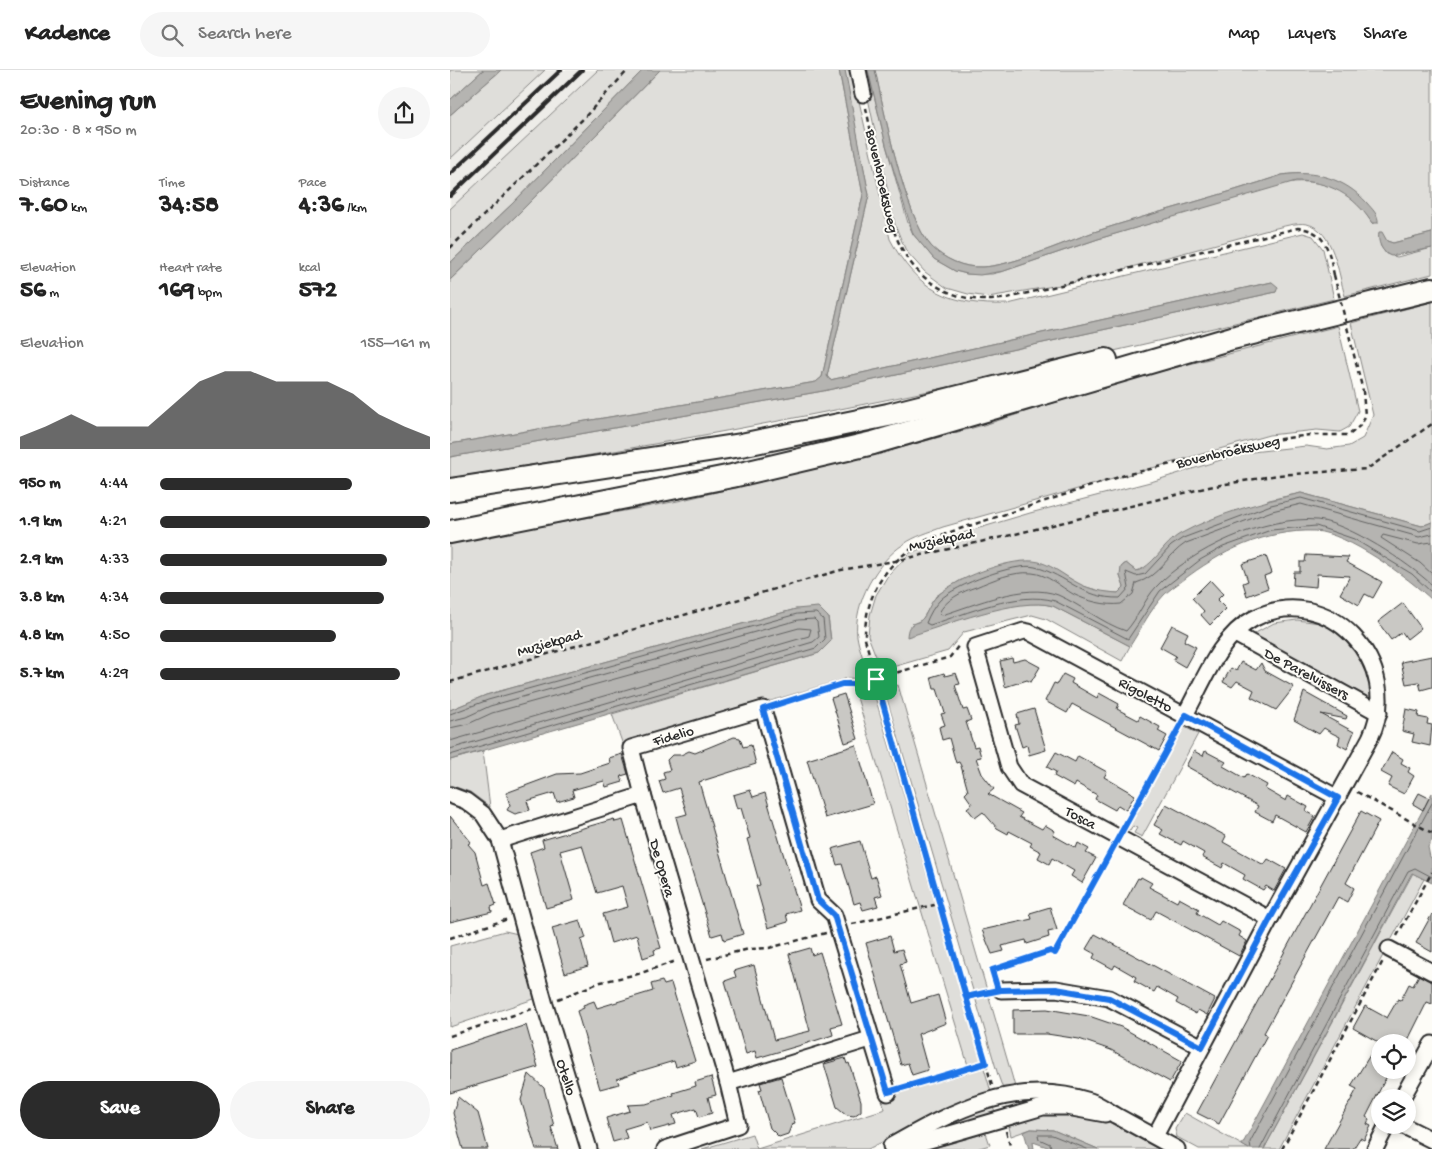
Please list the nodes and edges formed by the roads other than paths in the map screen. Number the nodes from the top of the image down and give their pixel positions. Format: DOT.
graph roads {
  1 [pos="858,70"];
  2 [pos="863,94"];
  3 [pos="1432,280"];
  4 [pos="1432,290"];
  5 [pos="450,490"];
  6 [pos="450,532"];
  7 [pos="1235,634"];
  8 [pos="969,643"];
  9 [pos="1379,712"];
  10 [pos="1186,715"];
  11 [pos="450,795"];
  12 [pos="643,795"];
  13 [pos="1338,798"];
  14 [pos="500,840"];
  15 [pos="1270,919"];
  16 [pos="1389,949"];
  17 [pos="1432,972"];
  18 [pos="999,990"];
  19 [pos="870,1038"];
  20 [pos="1432,1044"];
  21 [pos="1202,1047"];
  22 [pos="728,1083"];
  23 [pos="1407,1089"];
  24 [pos="888,1092"];
  25 [pos="1118,1116"];
  26 [pos="1416,1132"];
  27 [pos="1382,1134"];
  28 [pos="1155,1136"];
  29 [pos="1432,1140"];
  30 [pos="669,1148"];
  31 [pos="887,1148"];
  32 [pos="589,1149"];
  33 [pos="1177,1149"];
  34 [pos="1375,1149"];
  1 -- 2 [label="street"];
  3 -- 5 [label="highway"];
  4 -- 6 [label="highway"];
  7 -- 9 [label="street, De Parelvissers"];
  7 -- 9 [label="street"];
  7 -- 10 [label="street"];
  8 -- 10 [label="street, Rigoletto"];
  8 -- 15 [label="street, Tosca"];
  9 -- 13 [label="street"];
  10 -- 13 [label="street, Rigoletto"];
  11 -- 14 [label="street, Otello"];
  12 -- 14 [label="street"];
  12 -- 19 [label="street, Fidelio"];
  12 -- 22 [label="street, De Opera"];
  13 -- 15 [label="street"];
  14 -- 32 [label="street, Otello"];
  15 -- 21 [label="street"];
  16 -- 17 [label="street"];
  18 -- 21 [label="street"];
  19 -- 22 [label="street"];
  19 -- 24 [label="street"];
  20 -- 23 [label="street"];
  21 -- 28 [label="street"];
  22 -- 30 [label="street, De Opera"];
  25 -- 28 [label="street"];
  25 -- 31 [label="street"];
  25 -- 31 [label="street"];
  26 -- 29 [label="street"];
  27 -- 34 [label="street"];
  28 -- 33 [label="street"];
}
